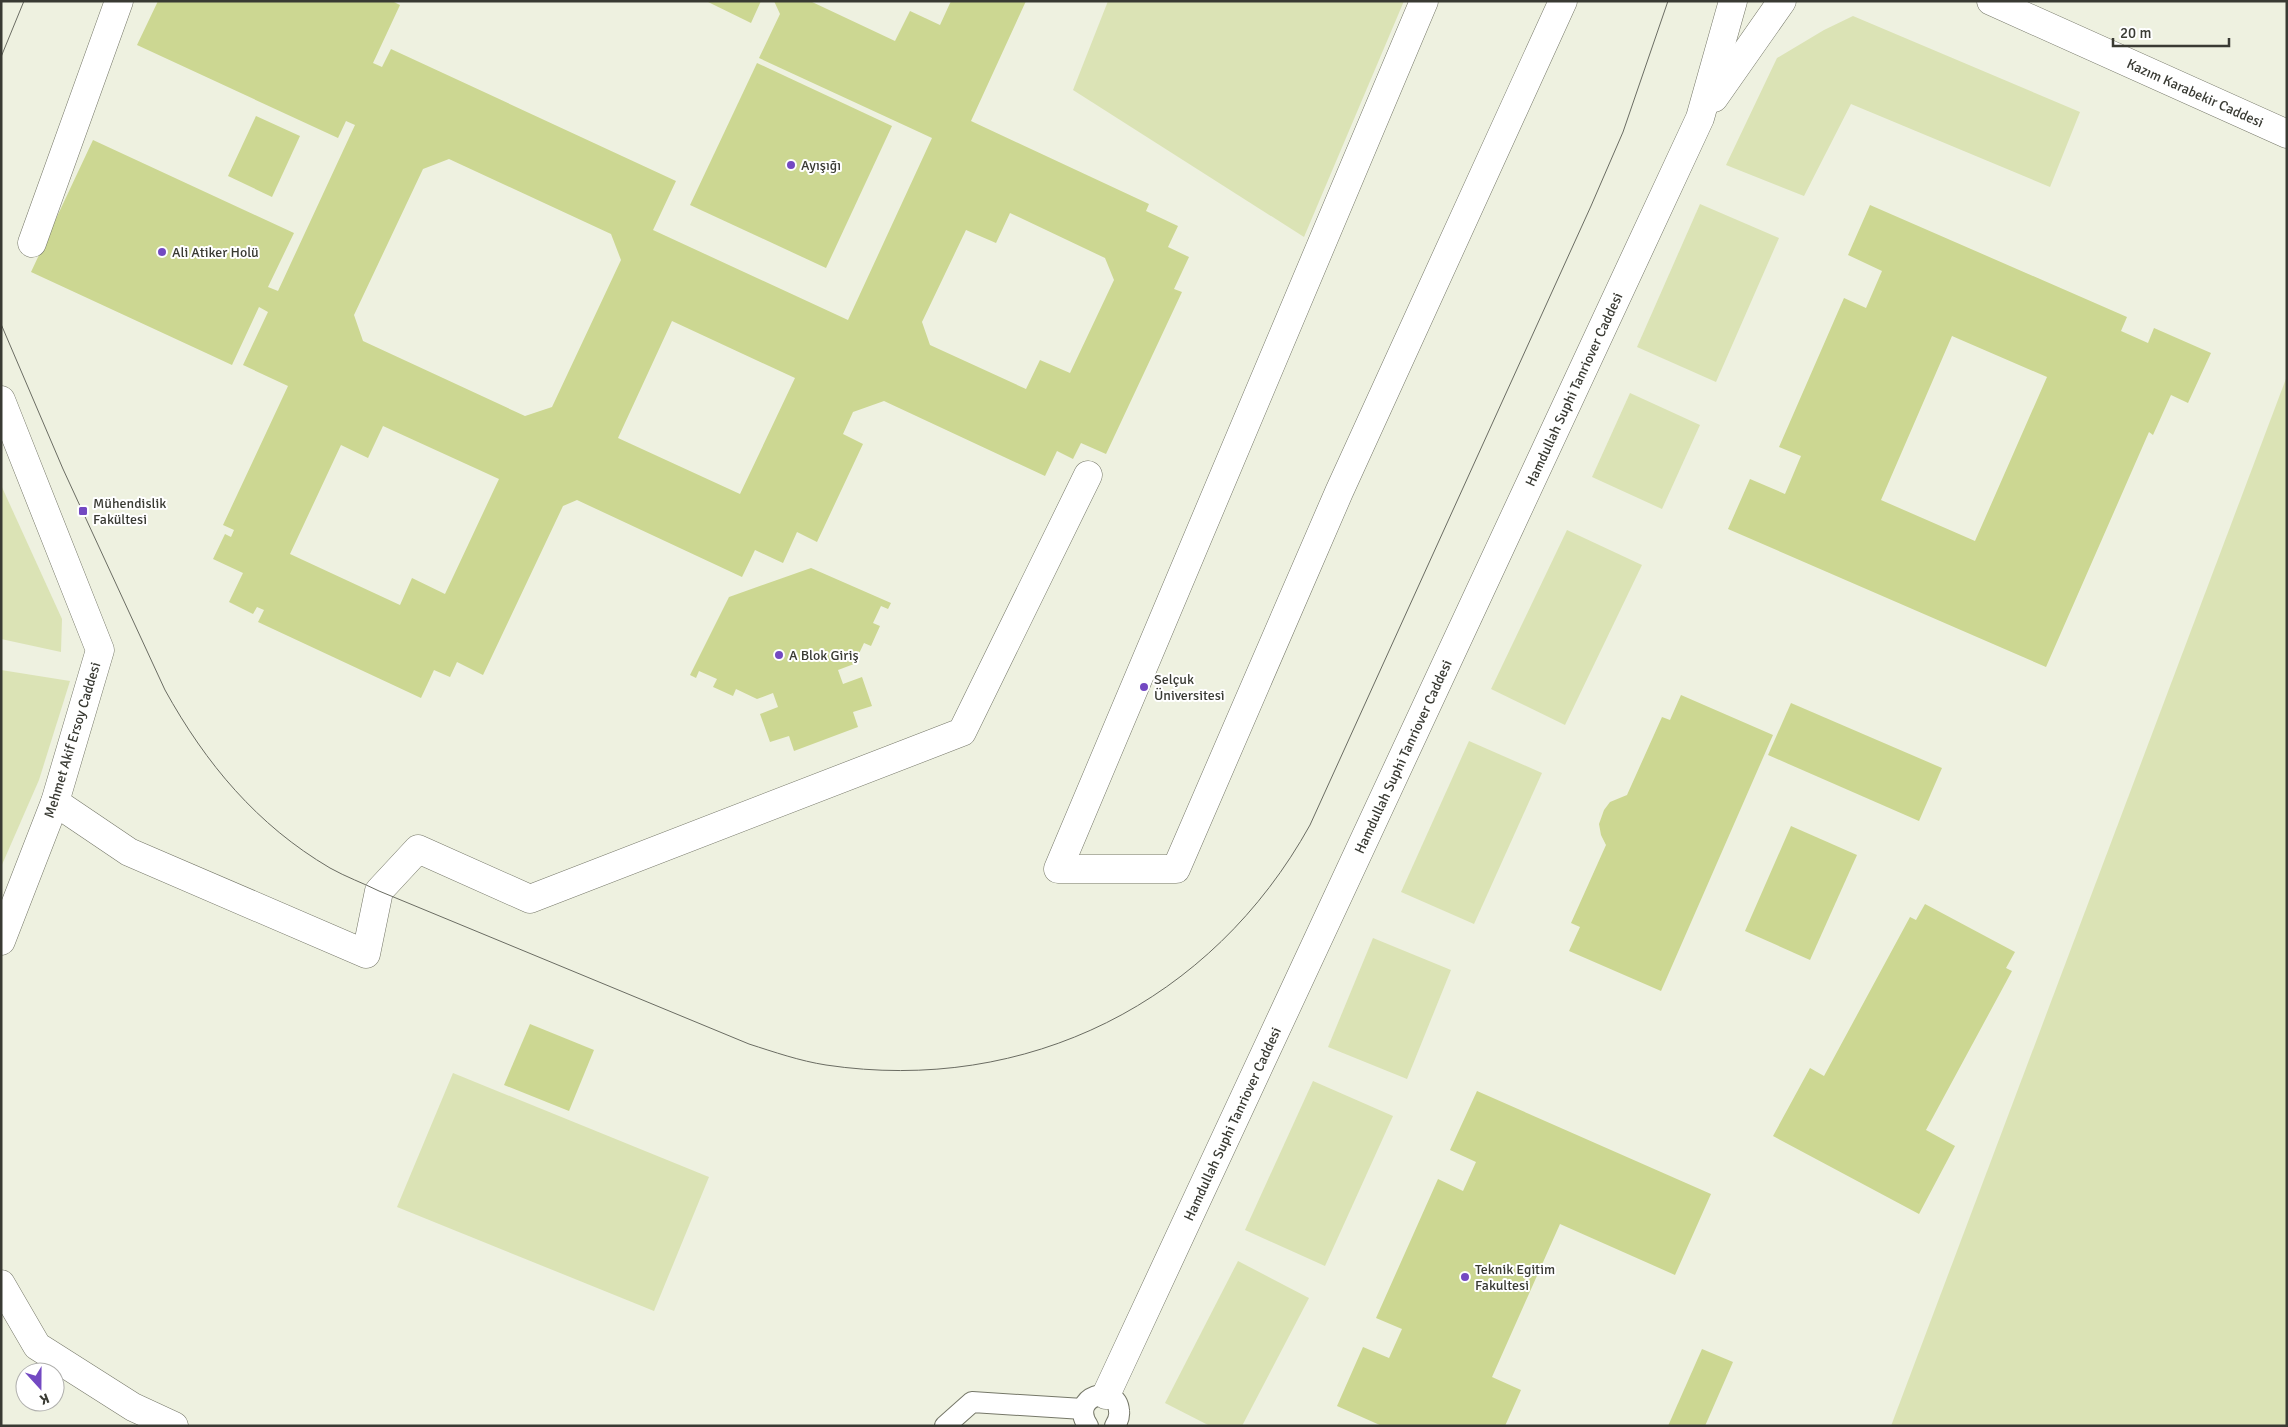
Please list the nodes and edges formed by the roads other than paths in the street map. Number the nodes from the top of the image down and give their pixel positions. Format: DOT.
graph roads {
  1 [pos="119,1"];
  2 [pos="1424,1"];
  3 [pos="1563,1"];
  4 [pos="1734,1"];
  5 [pos="1782,1"];
  6 [pos="1993,2"];
  7 [pos="1700,118"];
  8 [pos="2287,134"];
  9 [pos="32,243"];
  10 [pos="1,400"];
  11 [pos="1088,475"];
  12 [pos="55,802"];
  13 [pos="1,940"];
  14 [pos="1,1284"];
  15 [pos="1092,1410"];
  16 [pos="1118,1425"];
  17 [pos="174,1426"];
  18 [pos="945,1426"];
  1 -- 9 [label="street"];
  2 -- 3 [label="street"];
  4 -- 7 [label="street"];
  5 -- 7 [label="street"];
  6 -- 8 [label="street, Kazım Karabekir Caddesi"];
  7 -- 15 [label="street, Hamdullah Suphi Tanriover Caddesi"];
  10 -- 12 [label="street, Mehmet Akif Ersoy Caddesi"];
  11 -- 12 [label="street"];
  12 -- 13 [label="street, Mehmet Akif Ersoy Caddesi"];
  14 -- 17 [label="street"];
  15 -- 16 [label="lane"];
  15 -- 18 [label="lane"];
}
